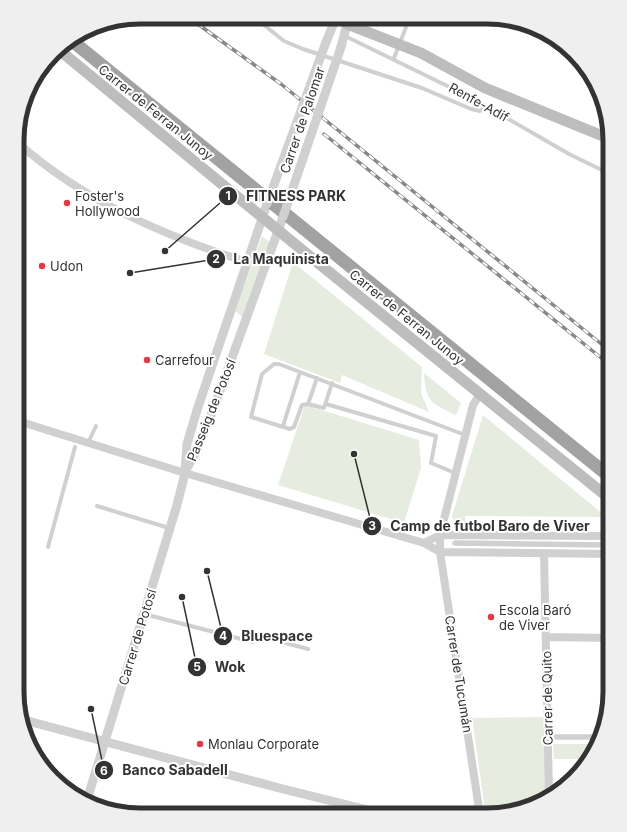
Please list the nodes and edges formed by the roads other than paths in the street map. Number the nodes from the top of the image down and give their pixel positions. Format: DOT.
graph roads {
  1 [pos="264,24"];
  2 [pos="333,24"];
  3 [pos="347,24"];
  4 [pos="354,24"];
  5 [pos="407,24"];
  6 [pos="345,36"];
  7 [pos="76,44"];
  8 [pos="400,45"];
  9 [pos="63,53"];
  10 [pos="394,58"];
  11 [pos="486,106"];
  12 [pos="603,136"];
  13 [pos="24,148"];
  14 [pos="603,171"];
  15 [pos="263,217"];
  16 [pos="278,230"];
  17 [pos="248,262"];
  18 [pos="300,372"];
  19 [pos="317,378"];
  20 [pos="332,383"];
  21 [pos="480,394"];
  22 [pos="308,404"];
  23 [pos="326,404"];
  24 [pos="24,423"];
  25 [pos="96,426"];
  26 [pos="283,426"];
  27 [pos="465,435"];
  28 [pos="88,443"];
  29 [pos="75,447"];
  30 [pos="603,471"];
  31 [pos="185,473"];
  32 [pos="455,473"];
  33 [pos="603,493"];
  34 [pos="97,506"];
  35 [pos="170,528"];
  36 [pos="440,535"];
  37 [pos="603,536"];
  38 [pos="424,543"];
  39 [pos="455,544"];
  40 [pos="603,545"];
  41 [pos="48,547"];
  42 [pos="440,552"];
  43 [pos="544,553"];
  44 [pos="603,554"];
  45 [pos="144,614"];
  46 [pos="546,637"];
  47 [pos="603,638"];
  48 [pos="308,649"];
  49 [pos="28,721"];
  50 [pos="548,737"];
  51 [pos="594,737"];
  52 [pos="105,742"];
  53 [pos="549,790"];
  54 [pos="88,795"];
  55 [pos="341,808"];
  56 [pos="479,808"];
  1 -- 11 [label="lane"];
  2 -- 15 [label="street, Carrer de Palomar, bridge"];
  3 -- 6 [label="street, Carrer de Palomar"];
  4 -- 8 [label="main road"];
  5 -- 8 [label="lane"];
  6 -- 10 [label="lane, Renfe-Adif"];
  6 -- 16 [label="street, Carrer de Palomar, bridge"];
  7 -- 30 [label="highway"];
  8 -- 10 [label="lane"];
  8 -- 12 [label="main road"];
  9 -- 15 [label="main road, Carrer de Ferran Junoy"];
  10 -- 11 [label="lane, Renfe-Adif"];
  11 -- 14 [label="lane, Renfe-Adif"];
  13 -- 17 [label="street"];
  15 -- 16 [label="main road, Carrer de Ferran Junoy"];
  15 -- 17 [label="street, Passeig de Potosí"];
  16 -- 21 [label="main road, Carrer de Ferran Junoy"];
  16 -- 31 [label="street, Passeig de Potosí"];
  17 -- 31 [label="street, Passeig de Potosí"];
  18 -- 19 [label="lane"];
  18 -- 26 [label="lane"];
  18 -- 26 [label="lane"];
  19 -- 20 [label="lane"];
  19 -- 22 [label="lane"];
  20 -- 23 [label="lane"];
  20 -- 27 [label="lane"];
  21 -- 27 [label="street, Carrer de Tucumán"];
  21 -- 33 [label="main road, Carrer de Ferran Junoy"];
  22 -- 23 [label="lane"];
  22 -- 26 [label="lane"];
  23 -- 32 [label="lane"];
  24 -- 28 [label="street"];
  25 -- 28 [label="lane"];
  27 -- 32 [label="street, Carrer de Tucumán"];
  28 -- 31 [label="street"];
  29 -- 41 [label="lane"];
  31 -- 35 [label="street, Carrer de Potosí"];
  31 -- 38 [label="street"];
  32 -- 36 [label="street, Carrer de Tucumán"];
  34 -- 35 [label="lane"];
  35 -- 45 [label="street, Carrer de Potosí"];
  36 -- 37 [label="street"];
  36 -- 38 [label="street"];
  36 -- 42 [label="street, Carrer de Tucumán"];
  38 -- 42 [label="street"];
  39 -- 40 [label="street"];
  42 -- 43 [label="street"];
  42 -- 56 [label="street, Carrer de Tucumán"];
  43 -- 44 [label="street"];
  43 -- 46 [label="street, Carrer de Quito"];
  45 -- 48 [label="lane"];
  45 -- 52 [label="street, Carrer de Potosí"];
  46 -- 47 [label="street"];
  46 -- 50 [label="street, Carrer de Quito"];
  49 -- 52 [label="street"];
  50 -- 51 [label="street"];
  50 -- 53 [label="street, Carrer de Quito"];
  52 -- 54 [label="street, Carrer de Potosí"];
  52 -- 55 [label="street"];
}
